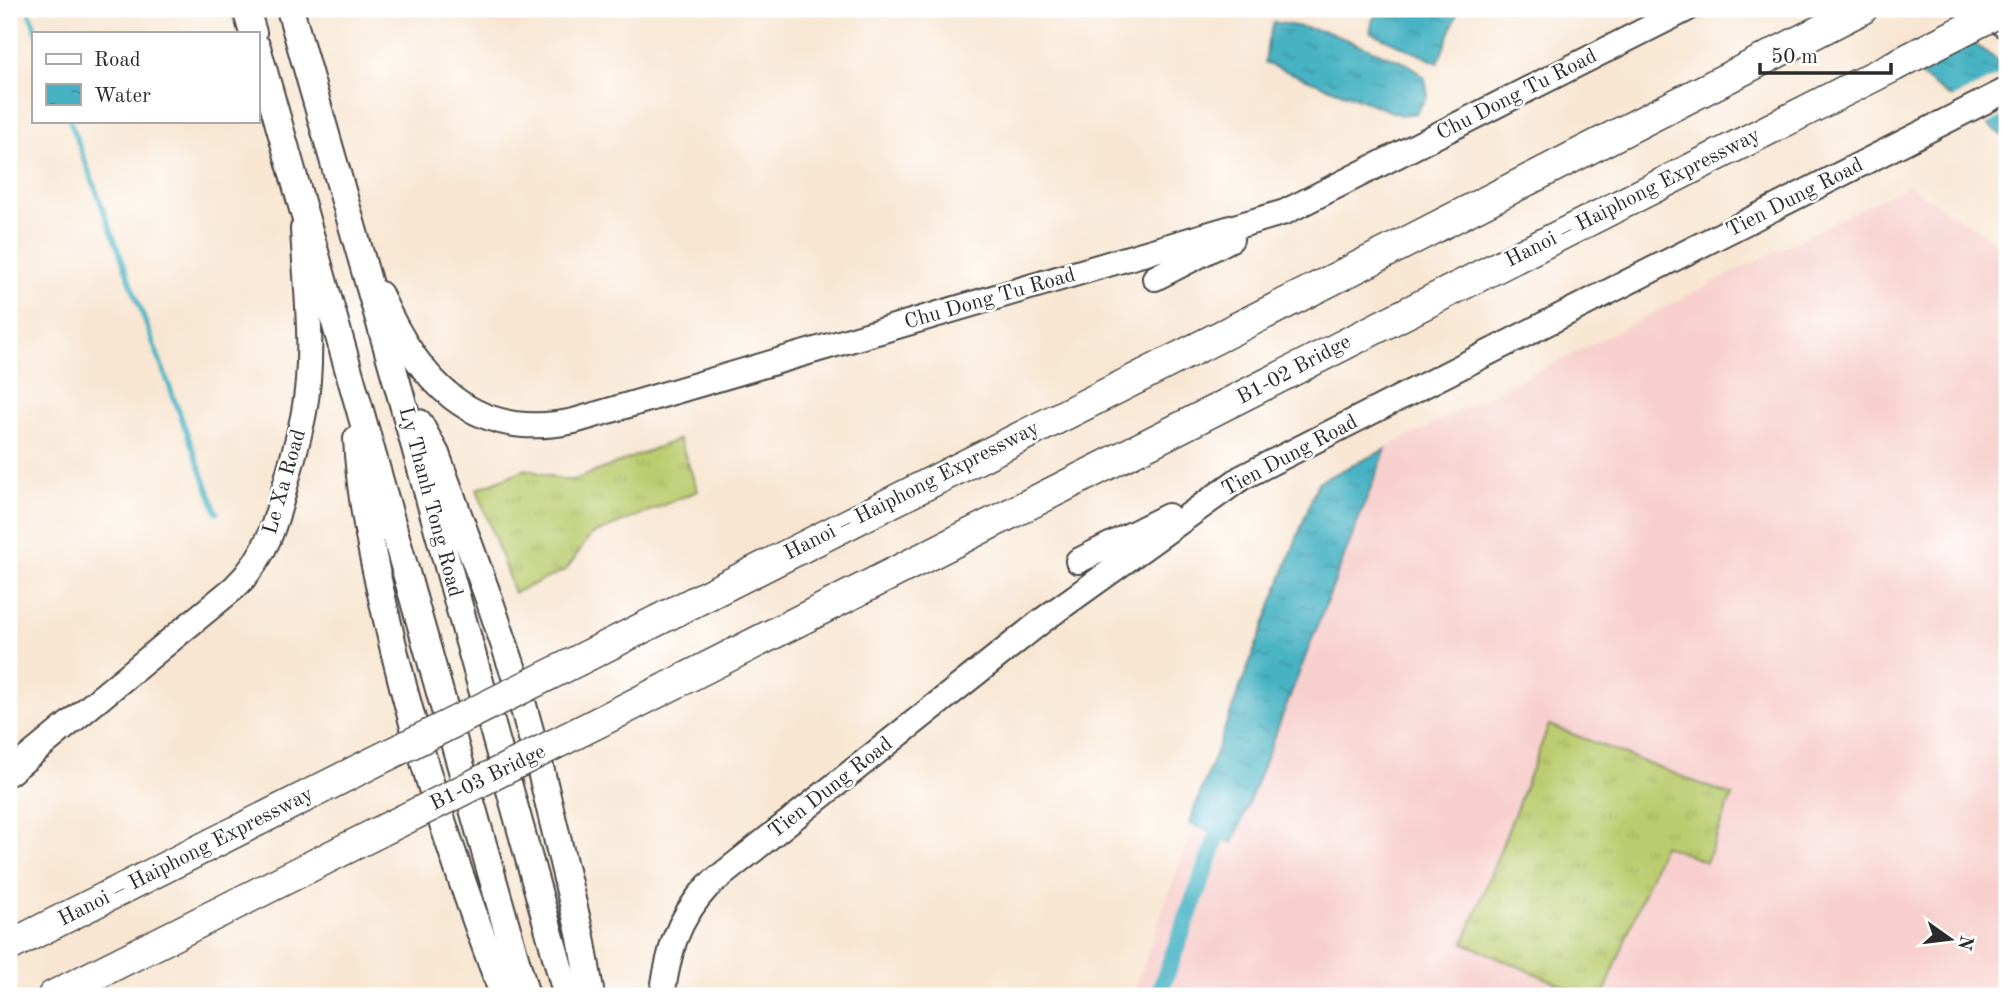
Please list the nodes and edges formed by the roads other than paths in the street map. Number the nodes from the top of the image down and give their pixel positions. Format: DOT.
graph roads {
  1 [pos="246,9"];
  2 [pos="1686,9"];
  3 [pos="1862,9"];
  4 [pos="1997,15"];
  5 [pos="293,19"];
  6 [pos="253,32"];
  7 [pos="259,41"];
  8 [pos="259,54"];
  9 [pos="2007,90"];
  10 [pos="301,200"];
  11 [pos="1285,212"];
  12 [pos="354,232"];
  13 [pos="1155,278"];
  14 [pos="1372,330"];
  15 [pos="400,393"];
  16 [pos="358,402"];
  17 [pos="1241,478"];
  18 [pos="1078,561"];
  19 [pos="599,722"];
  20 [pos="9,773"];
  21 [pos="9,946"];
  22 [pos="53,996"];
  23 [pos="504,996"];
  24 [pos="526,996"];
  25 [pos="567,996"];
  26 [pos="591,996"];
  27 [pos="662,996"];
  1 -- 6 [label="main road"];
  2 -- 11 [label="main road, Chu Dong Tu Road"];
  3 -- 21 [label="highway, Hanoi – Haiphong Expressway, bridge"];
  4 -- 14 [label="highway, Hanoi – Haiphong Expressway, bridge"];
  5 -- 7 [label="main road"];
  5 -- 12 [label="main road, Ly Thanh Tong Road"];
  8 -- 10 [label="main road, Ly Thanh Tong Road"];
  9 -- 17 [label="main road, Tien Dung Road"];
  10 -- 16 [label="main road, Ly Thanh Tong Road"];
  10 -- 20 [label="main road, Le Xa Road"];
  11 -- 12 [label="main road, Chu Dong Tu Road"];
  11 -- 13 [label="main road"];
  12 -- 15 [label="main road, Ly Thanh Tong Road"];
  14 -- 19 [label="highway, B1-02 Bridge"];
  15 -- 25 [label="main road, Ly Thanh Tong Road"];
  15 -- 26 [label="main road"];
  16 -- 23 [label="main road"];
  16 -- 24 [label="main road, Ly Thanh Tong Road"];
  17 -- 18 [label="main road"];
  17 -- 27 [label="main road, Tien Dung Road"];
  19 -- 22 [label="highway, B1-03 Bridge, bridge"];
}
